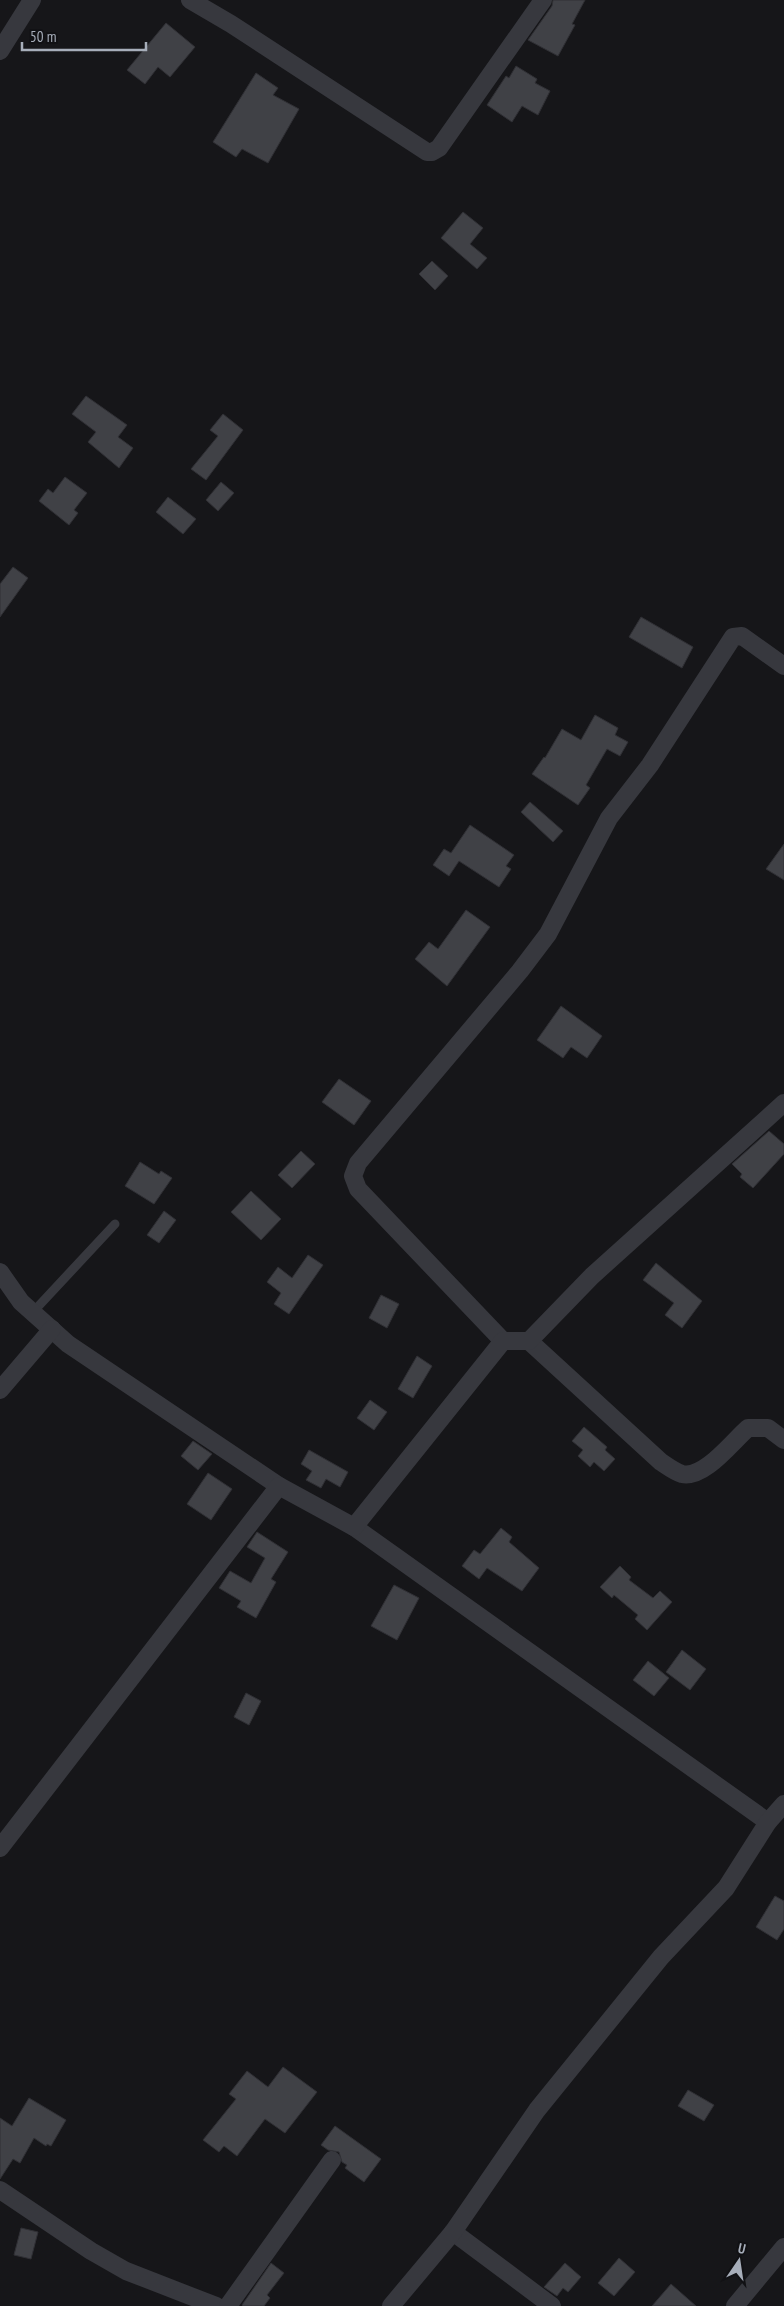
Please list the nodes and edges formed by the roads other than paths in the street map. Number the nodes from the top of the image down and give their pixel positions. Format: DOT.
graph roads {
  1 [pos="32,0"];
  2 [pos="190,0"];
  3 [pos="543,0"];
  4 [pos="0,51"];
  5 [pos="784,666"];
  6 [pos="784,1103"];
  7 [pos="115,1224"];
  8 [pos="0,1272"];
  9 [pos="32,1312"];
  10 [pos="52,1329"];
  11 [pos="503,1341"];
  12 [pos="529,1341"];
  13 [pos="0,1390"];
  14 [pos="784,1440"];
  15 [pos="279,1486"];
  16 [pos="354,1527"];
  17 [pos="784,1804"];
  18 [pos="768,1822"];
  19 [pos="0,1848"];
  20 [pos="332,2160"];
  21 [pos="0,2190"];
  22 [pos="453,2232"];
  23 [pos="784,2247"];
  24 [pos="216,2306"];
  25 [pos="228,2306"];
  26 [pos="392,2306"];
  27 [pos="552,2306"];
  28 [pos="735,2306"];
  1 -- 4 [label="street"];
  2 -- 3 [label="street"];
  5 -- 11 [label="street"];
  6 -- 12 [label="street"];
  7 -- 9 [label="lane"];
  8 -- 9 [label="street"];
  9 -- 10 [label="street"];
  10 -- 13 [label="street"];
  10 -- 15 [label="street"];
  11 -- 12 [label="street"];
  11 -- 16 [label="street"];
  12 -- 14 [label="street"];
  15 -- 16 [label="street"];
  15 -- 19 [label="street"];
  16 -- 18 [label="street"];
  17 -- 18 [label="street"];
  18 -- 22 [label="street"];
  20 -- 25 [label="street"];
  21 -- 24 [label="street"];
  22 -- 26 [label="street"];
  22 -- 27 [label="street"];
  23 -- 28 [label="street"];
}
